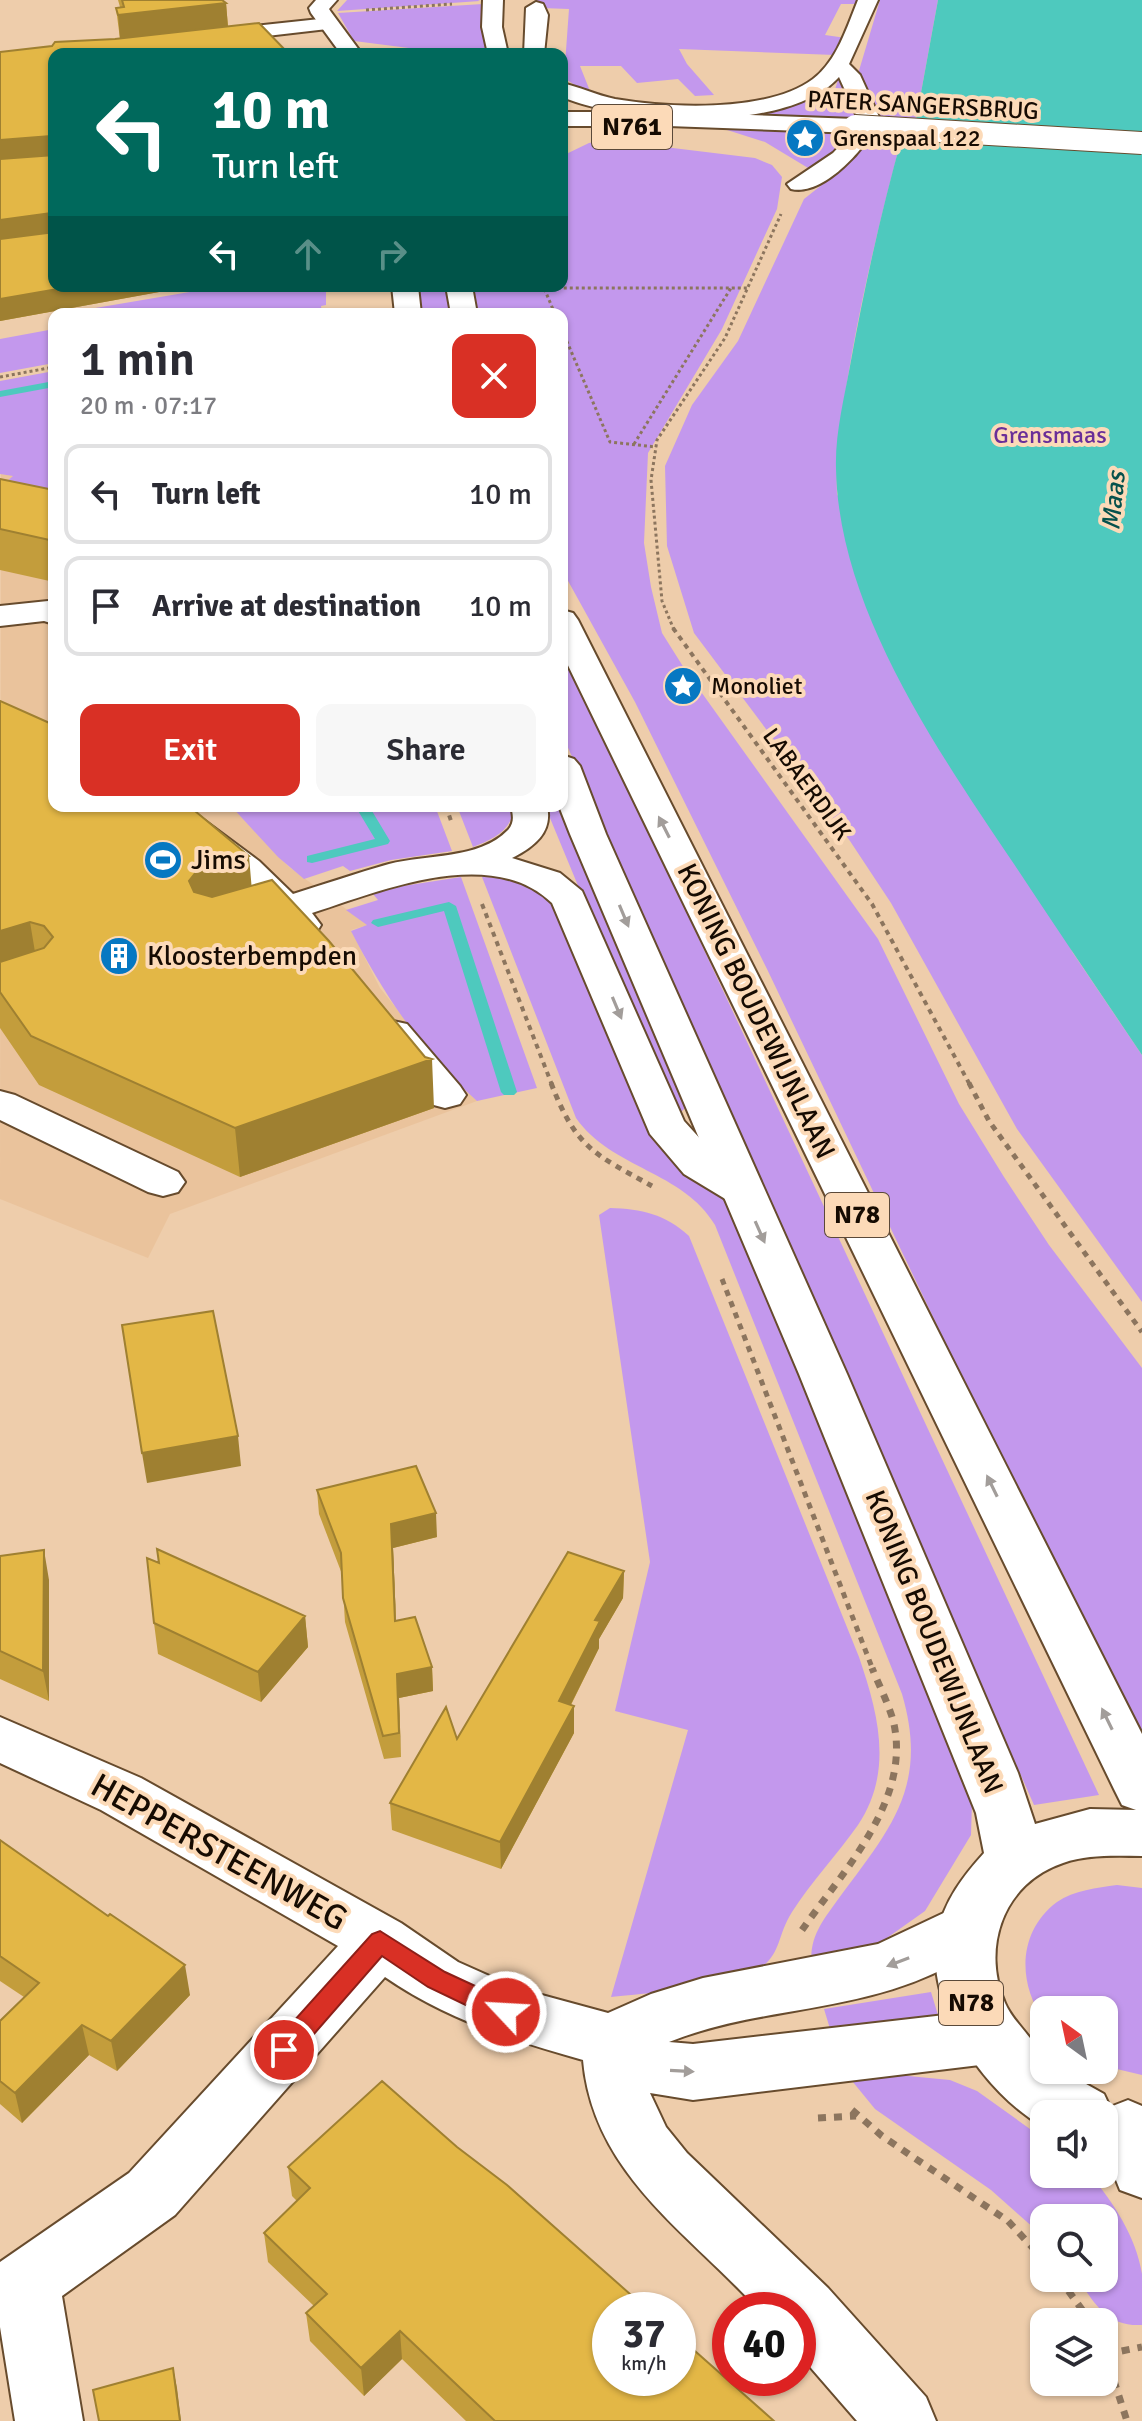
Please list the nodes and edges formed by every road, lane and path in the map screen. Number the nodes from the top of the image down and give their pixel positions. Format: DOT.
graph roads {
  1 [pos="327,0"];
  2 [pos="868,0"];
  3 [pos="453,4"];
  4 [pos="366,10"];
  5 [pos="515,11"];
  6 [pos="231,18"];
  7 [pos="329,24"];
  8 [pos="252,32"];
  9 [pos="185,40"];
  10 [pos="347,48"];
  11 [pos="496,48"];
  12 [pos="531,48"];
  13 [pos="839,66"];
  14 [pos="568,92"];
  15 [pos="568,119"];
  16 [pos="702,121"];
  17 [pos="568,132"];
  18 [pos="856,134"];
  19 [pos="1142,143"];
  20 [pos="851,182"];
  21 [pos="799,184"];
  22 [pos="568,288"];
  23 [pos="731,288"];
  24 [pos="747,288"];
  25 [pos="568,344"];
  26 [pos="48,368"];
  27 [pos="0,377"];
  28 [pos="623,437"];
  29 [pos="622,443"];
  30 [pos="634,444"];
  31 [pos="656,447"];
  32 [pos="48,611"];
  33 [pos="0,616"];
  34 [pos="568,632"];
  35 [pos="568,782"];
  36 [pos="171,812"];
  37 [pos="531,812"];
  38 [pos="532,812"];
  39 [pos="471,876"];
  40 [pos="569,899"];
  41 [pos="287,909"];
  42 [pos="231,926"];
  43 [pos="320,946"];
  44 [pos="368,1004"];
  45 [pos="445,1095"];
  46 [pos="0,1104"];
  47 [pos="163,1182"];
  48 [pos="742,1190"];
  49 [pos="663,1191"];
  50 [pos="718,1268"];
  51 [pos="1142,1332"];
  52 [pos="0,1739"];
  53 [pos="1142,1789"];
  54 [pos="1142,1833"];
  55 [pos="1014,1859"];
  56 [pos="967,1927"];
  57 [pos="800,1934"];
  58 [pos="380,1941"];
  59 [pos="988,2037"];
  60 [pos="612,2041"];
  61 [pos="857,2116"];
  62 [pos="1119,2133"];
  63 [pos="1030,2245"];
  64 [pos="14,2288"];
  65 [pos="1142,2347"];
  66 [pos="1118,2350"];
  67 [pos="1118,2393"];
  68 [pos="49,2421"];
  69 [pos="902,2421"];
  70 [pos="1127,2421"];
  1 -- 7 [label="main road"];
  2 -- 13 [label="main road"];
  3 -- 4 [label="path"];
  5 -- 11 [label="main road"];
  5 -- 12 [label="main road"];
  6 -- 8 [label="main road"];
  7 -- 8 [label="main road"];
  7 -- 10 [label="main road"];
  8 -- 9 [label="main road"];
  13 -- 14 [label="main road"];
  13 -- 18 [label="main road"];
  15 -- 16 [label="main road, PATER SANGERSBRUG / N761"];
  16 -- 17 [label="main road, PATER SANGERSBRUG / N761"];
  16 -- 18 [label="main road, PATER SANGERSBRUG / N761"];
  18 -- 19 [label="main road, PATER SANGERSBRUG / N761, bridge"];
  18 -- 20 [label="main road"];
  18 -- 21 [label="main road"];
  21 -- 24 [label="path, LABAERDIJK"];
  22 -- 23 [label="path"];
  23 -- 24 [label="path"];
  23 -- 30 [label="path"];
  24 -- 31 [label="path, LABAERDIJK"];
  25 -- 29 [label="path"];
  26 -- 27 [label="path"];
  28 -- 29 [label="path"];
  29 -- 30 [label="path"];
  30 -- 31 [label="path"];
  31 -- 51 [label="path, LABAERDIJK"];
  32 -- 33 [label="main road"];
  53 -- 34 [label="main road, KONING BOUDEWIJNLAAN / N78, one-way"];
  35 -- 48 [label="main road, KONING BOUDEWIJNLAAN, one-way"];
  36 -- 41 [label="main road"];
  37 -- 39 [label="main road"];
  38 -- 40 [label="main road"];
  39 -- 40 [label="main road"];
  39 -- 41 [label="main road"];
  39 -- 49 [label="path"];
  40 -- 48 [label="main road, one-way"];
  41 -- 42 [label="main road"];
  41 -- 43 [label="main road"];
  44 -- 45 [label="main road"];
  46 -- 47 [label="main road"];
  48 -- 55 [label="main road, KONING BOUDEWIJNLAAN, one-way"];
  50 -- 57 [label="path"];
  52 -- 58 [label="main road, HEPPERSTEENWEG"];
  54 -- 55 [label="main road, N78"];
  55 -- 56 [label="main road, N78"];
  56 -- 59 [label="main road, N78"];
  56 -- 60 [label="main road, one-way"];
  58 -- 60 [label="main road, HEPPERSTEENWEG"];
  58 -- 64 [label="main road"];
  60 -- 59 [label="main road, HEPPERSTEENWEG, one-way"];
  59 -- 62 [label="main road, N78"];
  60 -- 69 [label="main road"];
  61 -- 63 [label="path"];
  64 -- 68 [label="main road"];
  65 -- 66 [label="path"];
  67 -- 70 [label="path"];
}
